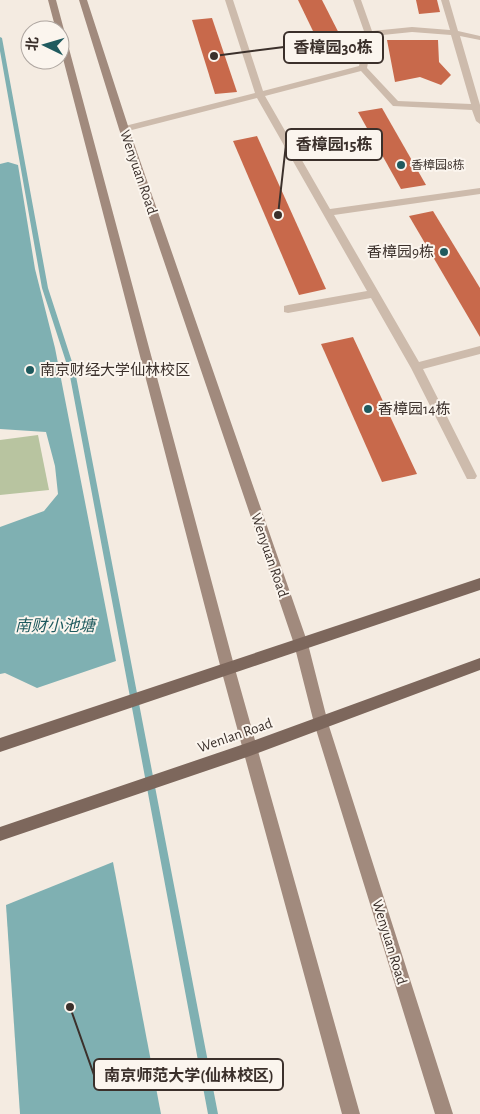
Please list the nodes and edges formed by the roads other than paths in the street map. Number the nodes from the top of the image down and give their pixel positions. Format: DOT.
graph roads {
  1 [pos="52,0"];
  2 [pos="83,0"];
  3 [pos="229,0"];
  4 [pos="357,0"];
  5 [pos="445,0"];
  6 [pos="57,20"];
  7 [pos="453,32"];
  8 [pos="369,34"];
  9 [pos="480,38"];
  10 [pos="363,68"];
  11 [pos="70,69"];
  12 [pos="260,95"];
  13 [pos="476,108"];
  14 [pos="480,121"];
  15 [pos="124,129"];
  16 [pos="480,191"];
  17 [pos="328,213"];
  18 [pos="372,294"];
  19 [pos="288,309"];
  20 [pos="480,350"];
  21 [pos="416,367"];
  22 [pos="471,476"];
  23 [pos="480,584"];
  24 [pos="301,644"];
  25 [pos="480,664"];
  26 [pos="228,669"];
  27 [pos="321,723"];
  28 [pos="0,746"];
  29 [pos="250,749"];
  30 [pos="0,834"];
  31 [pos="350,1114"];
  32 [pos="444,1114"];
  1 -- 6 [label="main road"];
  2 -- 15 [label="main road, Wenyuan Road"];
  3 -- 12 [label="street"];
  4 -- 8 [label="street"];
  5 -- 7 [label="street"];
  7 -- 8 [label="street"];
  7 -- 9 [label="street"];
  7 -- 13 [label="street"];
  8 -- 10 [label="street"];
  10 -- 12 [label="street"];
  10 -- 13 [label="street"];
  11 -- 26 [label="main road"];
  12 -- 15 [label="street"];
  12 -- 17 [label="street"];
  13 -- 14 [label="street"];
  15 -- 24 [label="main road, Wenyuan Road"];
  16 -- 17 [label="street"];
  17 -- 18 [label="street"];
  18 -- 19 [label="street"];
  18 -- 21 [label="street"];
  20 -- 21 [label="street"];
  21 -- 22 [label="street"];
  23 -- 24 [label="main road"];
  24 -- 26 [label="main road"];
  24 -- 27 [label="main road, Wenyuan Road"];
  25 -- 27 [label="main road, Wenlan Road"];
  26 -- 28 [label="main road"];
  26 -- 29 [label="main road"];
  27 -- 29 [label="main road, Wenlan Road"];
  27 -- 32 [label="main road, Wenyuan Road"];
  29 -- 30 [label="main road, Wenlan Road"];
  29 -- 31 [label="main road"];
}
